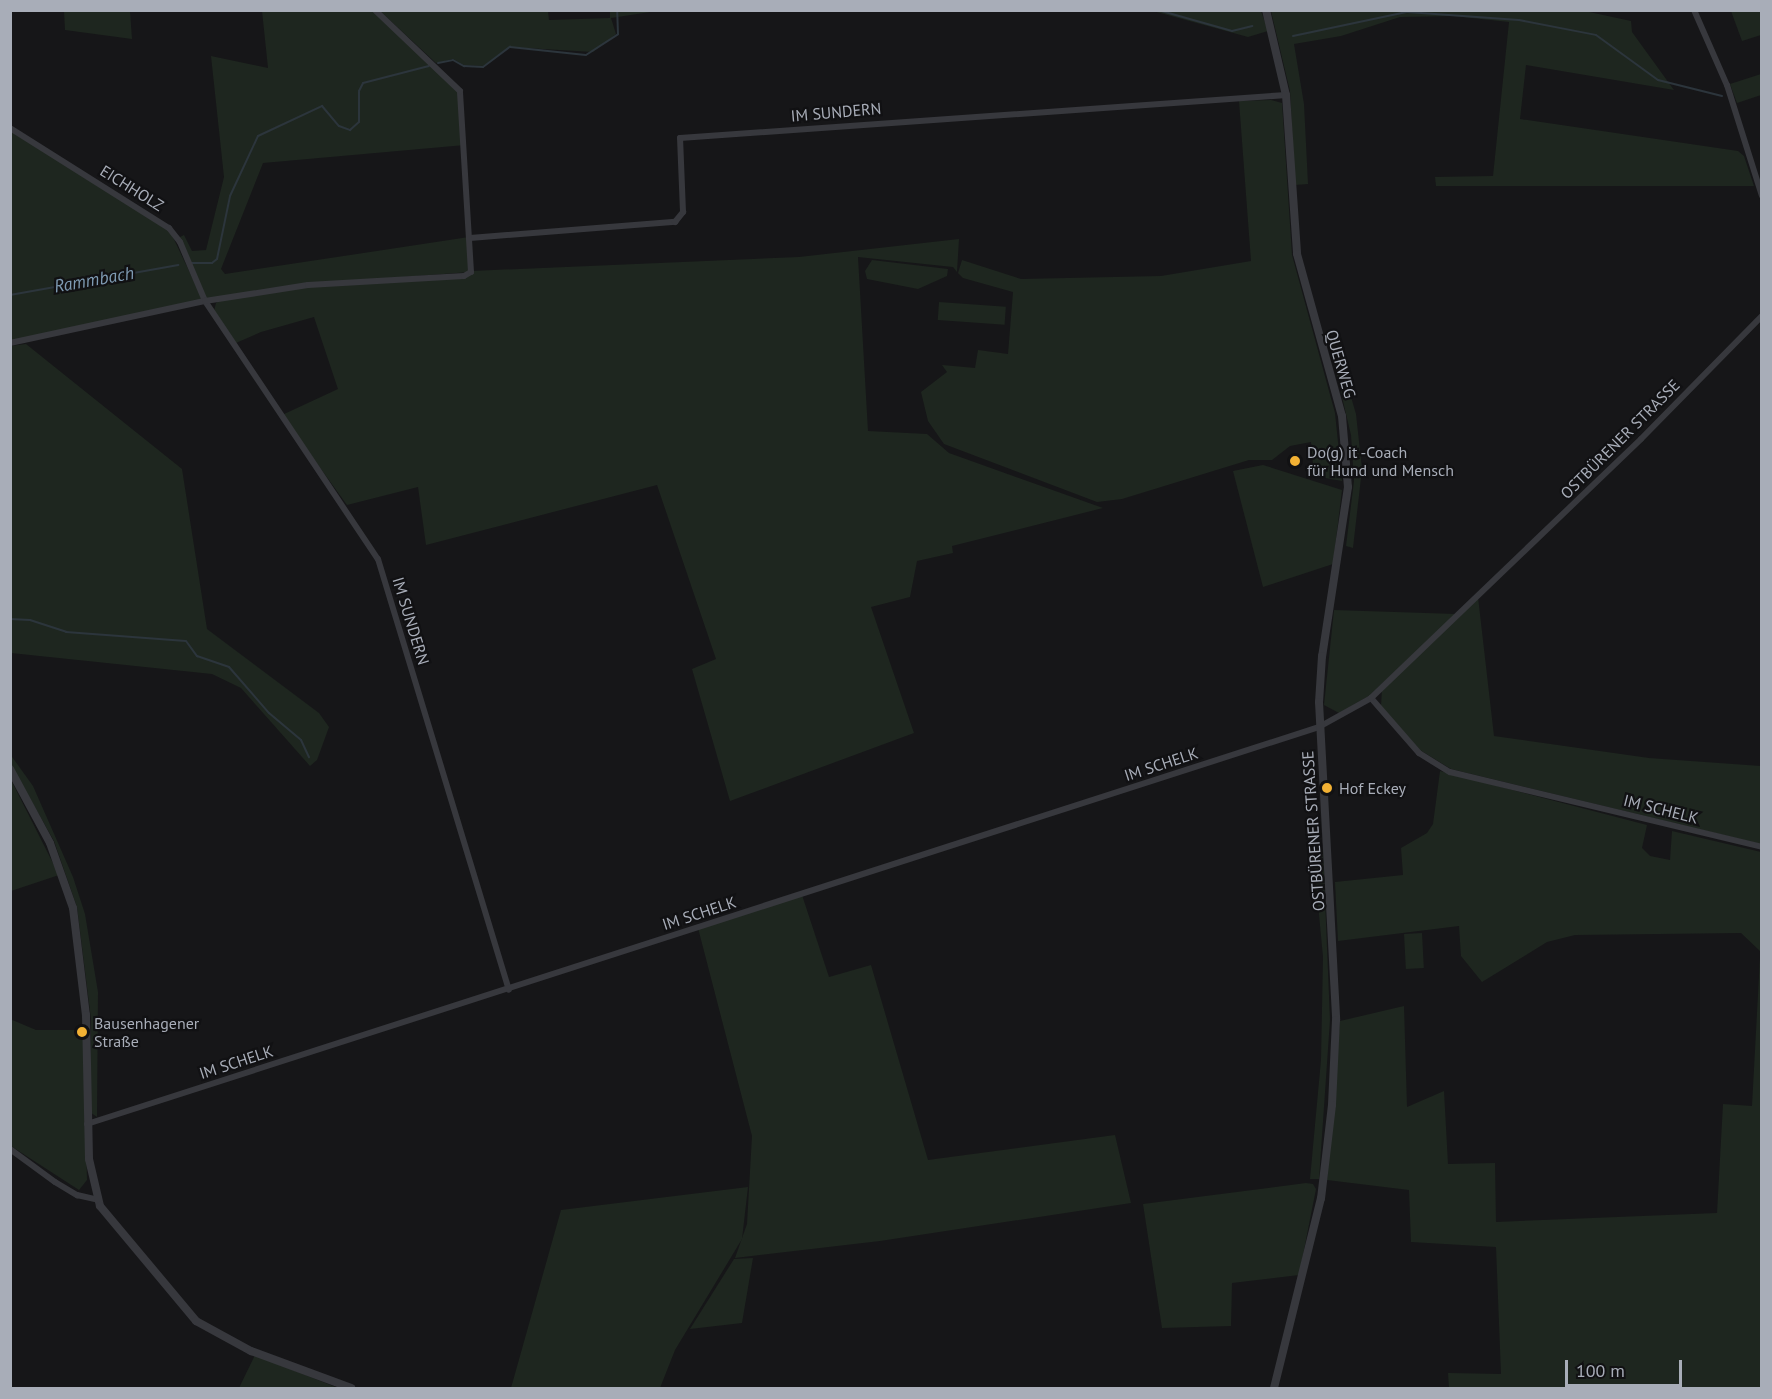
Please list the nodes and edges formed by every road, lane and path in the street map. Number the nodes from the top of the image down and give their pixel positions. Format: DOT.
graph roads {
  1 [pos="375,10"];
  2 [pos="1266,10"];
  3 [pos="1694,10"];
  4 [pos="1286,95"];
  5 [pos="10,128"];
  6 [pos="1761,196"];
  7 [pos="470,238"];
  8 [pos="205,301"];
  9 [pos="1761,316"];
  10 [pos="10,343"];
  11 [pos="1371,698"];
  12 [pos="1319,727"];
  13 [pos="10,769"];
  14 [pos="1761,847"];
  15 [pos="509,989"];
  16 [pos="86,1124"];
  17 [pos="10,1149"];
  18 [pos="98,1200"];
  19 [pos="351,1389"];
  20 [pos="1274,1389"];
  1 -- 7 [label="street"];
  2 -- 4 [label="street, QUERWEG"];
  3 -- 6 [label="street"];
  4 -- 7 [label="street, IM SUNDERN"];
  4 -- 12 [label="street, QUERWEG"];
  5 -- 8 [label="street, EICHHOLZ"];
  7 -- 8 [label="street"];
  8 -- 10 [label="street"];
  8 -- 15 [label="street, IM SUNDERN"];
  9 -- 11 [label="street, OSTBÜRENER STRASSE"];
  11 -- 12 [label="street, OSTBÜRENER STRASSE"];
  11 -- 14 [label="street, IM SCHELK"];
  12 -- 15 [label="street, IM SCHELK"];
  12 -- 20 [label="street, OSTBÜRENER STRASSE"];
  13 -- 16 [label="street"];
  15 -- 16 [label="street, IM SCHELK"];
  16 -- 18 [label="street"];
  17 -- 18 [label="street"];
  18 -- 19 [label="street"];
}
